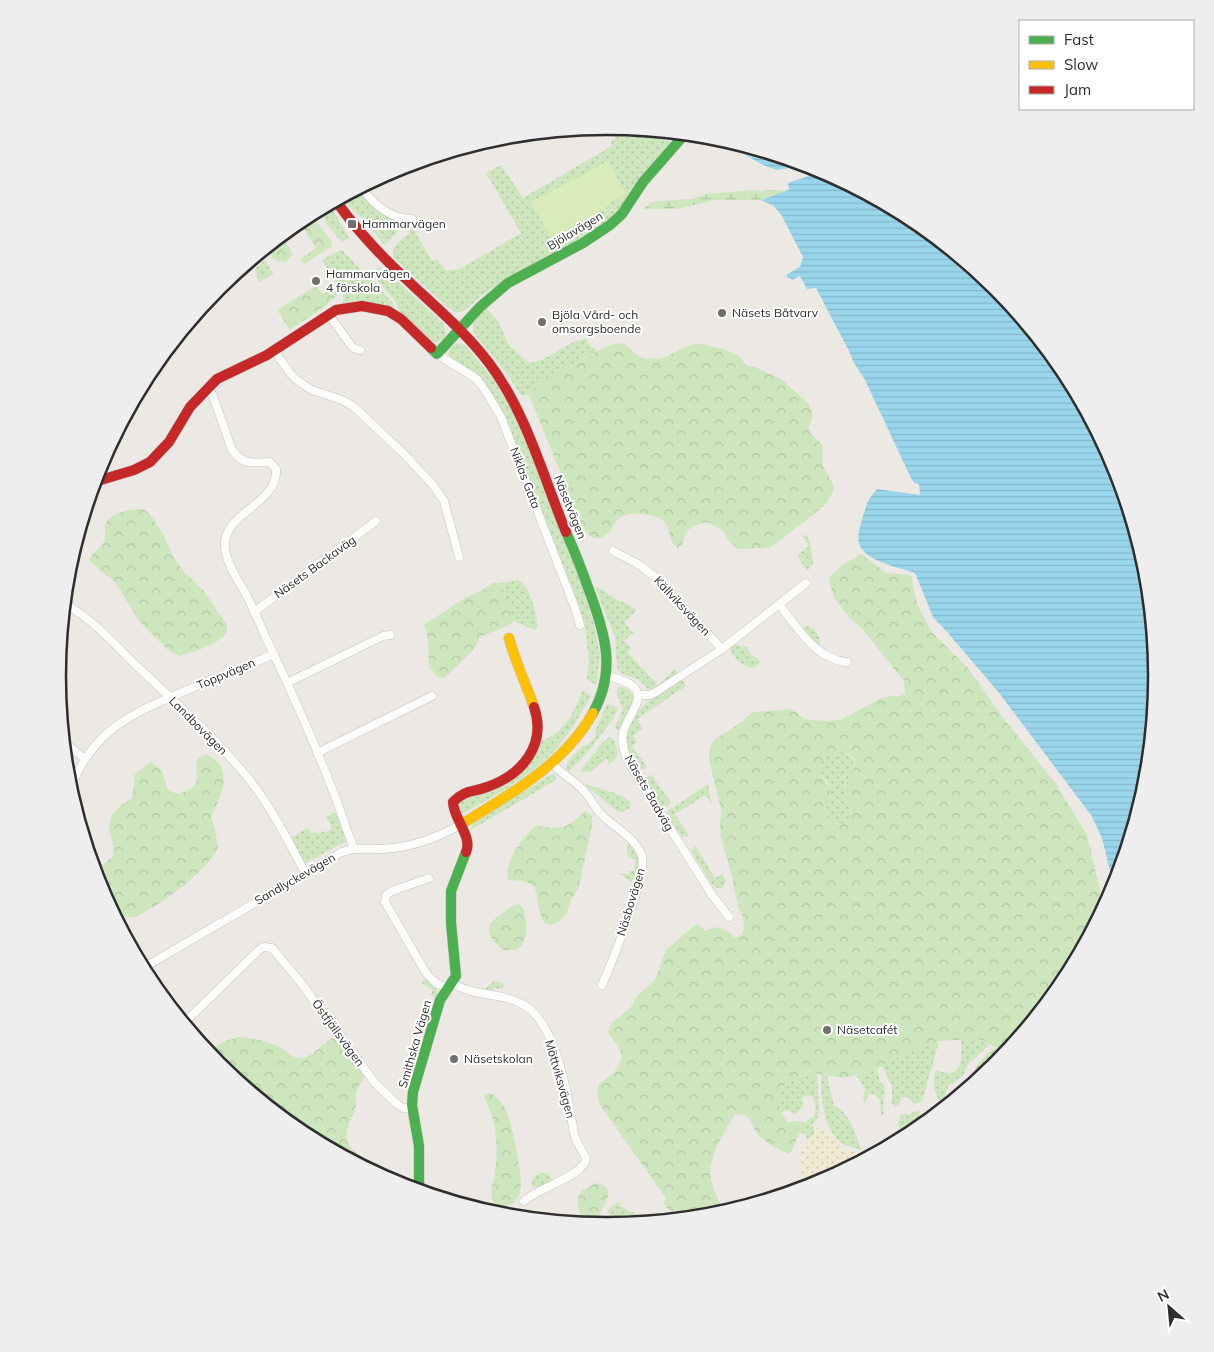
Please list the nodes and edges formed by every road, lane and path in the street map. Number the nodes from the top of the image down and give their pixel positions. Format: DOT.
graph roads {
  1 [pos="680,140"];
  2 [pos="365,193"];
  3 [pos="340,206"];
  4 [pos="412,219"];
  5 [pos="329,315"];
  6 [pos="459,330"];
  7 [pos="274,350"];
  8 [pos="360,350"];
  9 [pos="437,354"];
  10 [pos="208,388"];
  11 [pos="103,479"];
  12 [pos="376,521"];
  13 [pos="613,551"];
  14 [pos="459,557"];
  15 [pos="806,583"];
  16 [pos="779,604"];
  17 [pos="71,607"];
  18 [pos="254,612"];
  19 [pos="580,625"];
  20 [pos="390,635"];
  21 [pos="509,638"];
  22 [pos="722,649"];
  23 [pos="274,654"];
  24 [pos="847,662"];
  25 [pos="607,676"];
  26 [pos="287,683"];
  27 [pos="638,695"];
  28 [pos="432,696"];
  29 [pos="169,698"];
  30 [pos="71,748"];
  31 [pos="317,753"];
  32 [pos="85,759"];
  33 [pos="552,764"];
  34 [pos="76,777"];
  35 [pos="460,825"];
  36 [pos="354,848"];
  37 [pos="305,872"];
  38 [pos="429,878"];
  39 [pos="729,916"];
  40 [pos="150,964"];
  41 [pos="449,986"];
  42 [pos="602,986"];
  43 [pos="189,1019"];
  44 [pos="413,1110"];
  45 [pos="419,1183"];
  46 [pos="524,1200"];
  1 -- 6 [label="street, Bjölavägen"];
  2 -- 4 [label="street"];
  3 -- 6 [label="street, Näsetvägen"];
  5 -- 7 [label="street"];
  5 -- 8 [label="street"];
  5 -- 9 [label="street"];
  6 -- 9 [label="street, Bjölavägen"];
  6 -- 25 [label="street, Näsetvägen"];
  7 -- 10 [label="street"];
  7 -- 14 [label="street"];
  9 -- 19 [label="street, Niklas Gata"];
  10 -- 11 [label="street"];
  10 -- 18 [label="street"];
  12 -- 18 [label="street, Näsets Backaväg"];
  13 -- 22 [label="street, Källviksvägen"];
  15 -- 16 [label="street"];
  16 -- 22 [label="street"];
  16 -- 24 [label="street"];
  17 -- 29 [label="street, Landbovägen"];
  18 -- 23 [label="street"];
  20 -- 26 [label="street"];
  21 -- 35 [label="street, Smithska Vägen"];
  22 -- 27 [label="street"];
  23 -- 26 [label="street"];
  23 -- 29 [label="street, Toppvägen"];
  25 -- 27 [label="street"];
  25 -- 33 [label="street, Näsetvägen"];
  26 -- 31 [label="street"];
  27 -- 39 [label="street, Näsets Badväg"];
  28 -- 31 [label="street"];
  29 -- 32 [label="street, Toppvägen"];
  29 -- 37 [label="street, Landbovägen"];
  30 -- 32 [label="street"];
  31 -- 36 [label="street"];
  32 -- 34 [label="street, Toppvägen"];
  33 -- 35 [label="street, Näsetvägen"];
  33 -- 42 [label="street, Näsbovägen"];
  35 -- 36 [label="street, Sandlyckevägen"];
  35 -- 41 [label="street, Smithska Vägen"];
  36 -- 37 [label="street, Sandlyckevägen"];
  37 -- 40 [label="street, Sandlyckevägen"];
  38 -- 41 [label="street"];
  41 -- 44 [label="street, Smithska Vägen"];
  41 -- 46 [label="street, Möttviksvägen"];
  43 -- 44 [label="street, Östfjällsvägen"];
  44 -- 45 [label="street, Smithska Vägen"];
}
